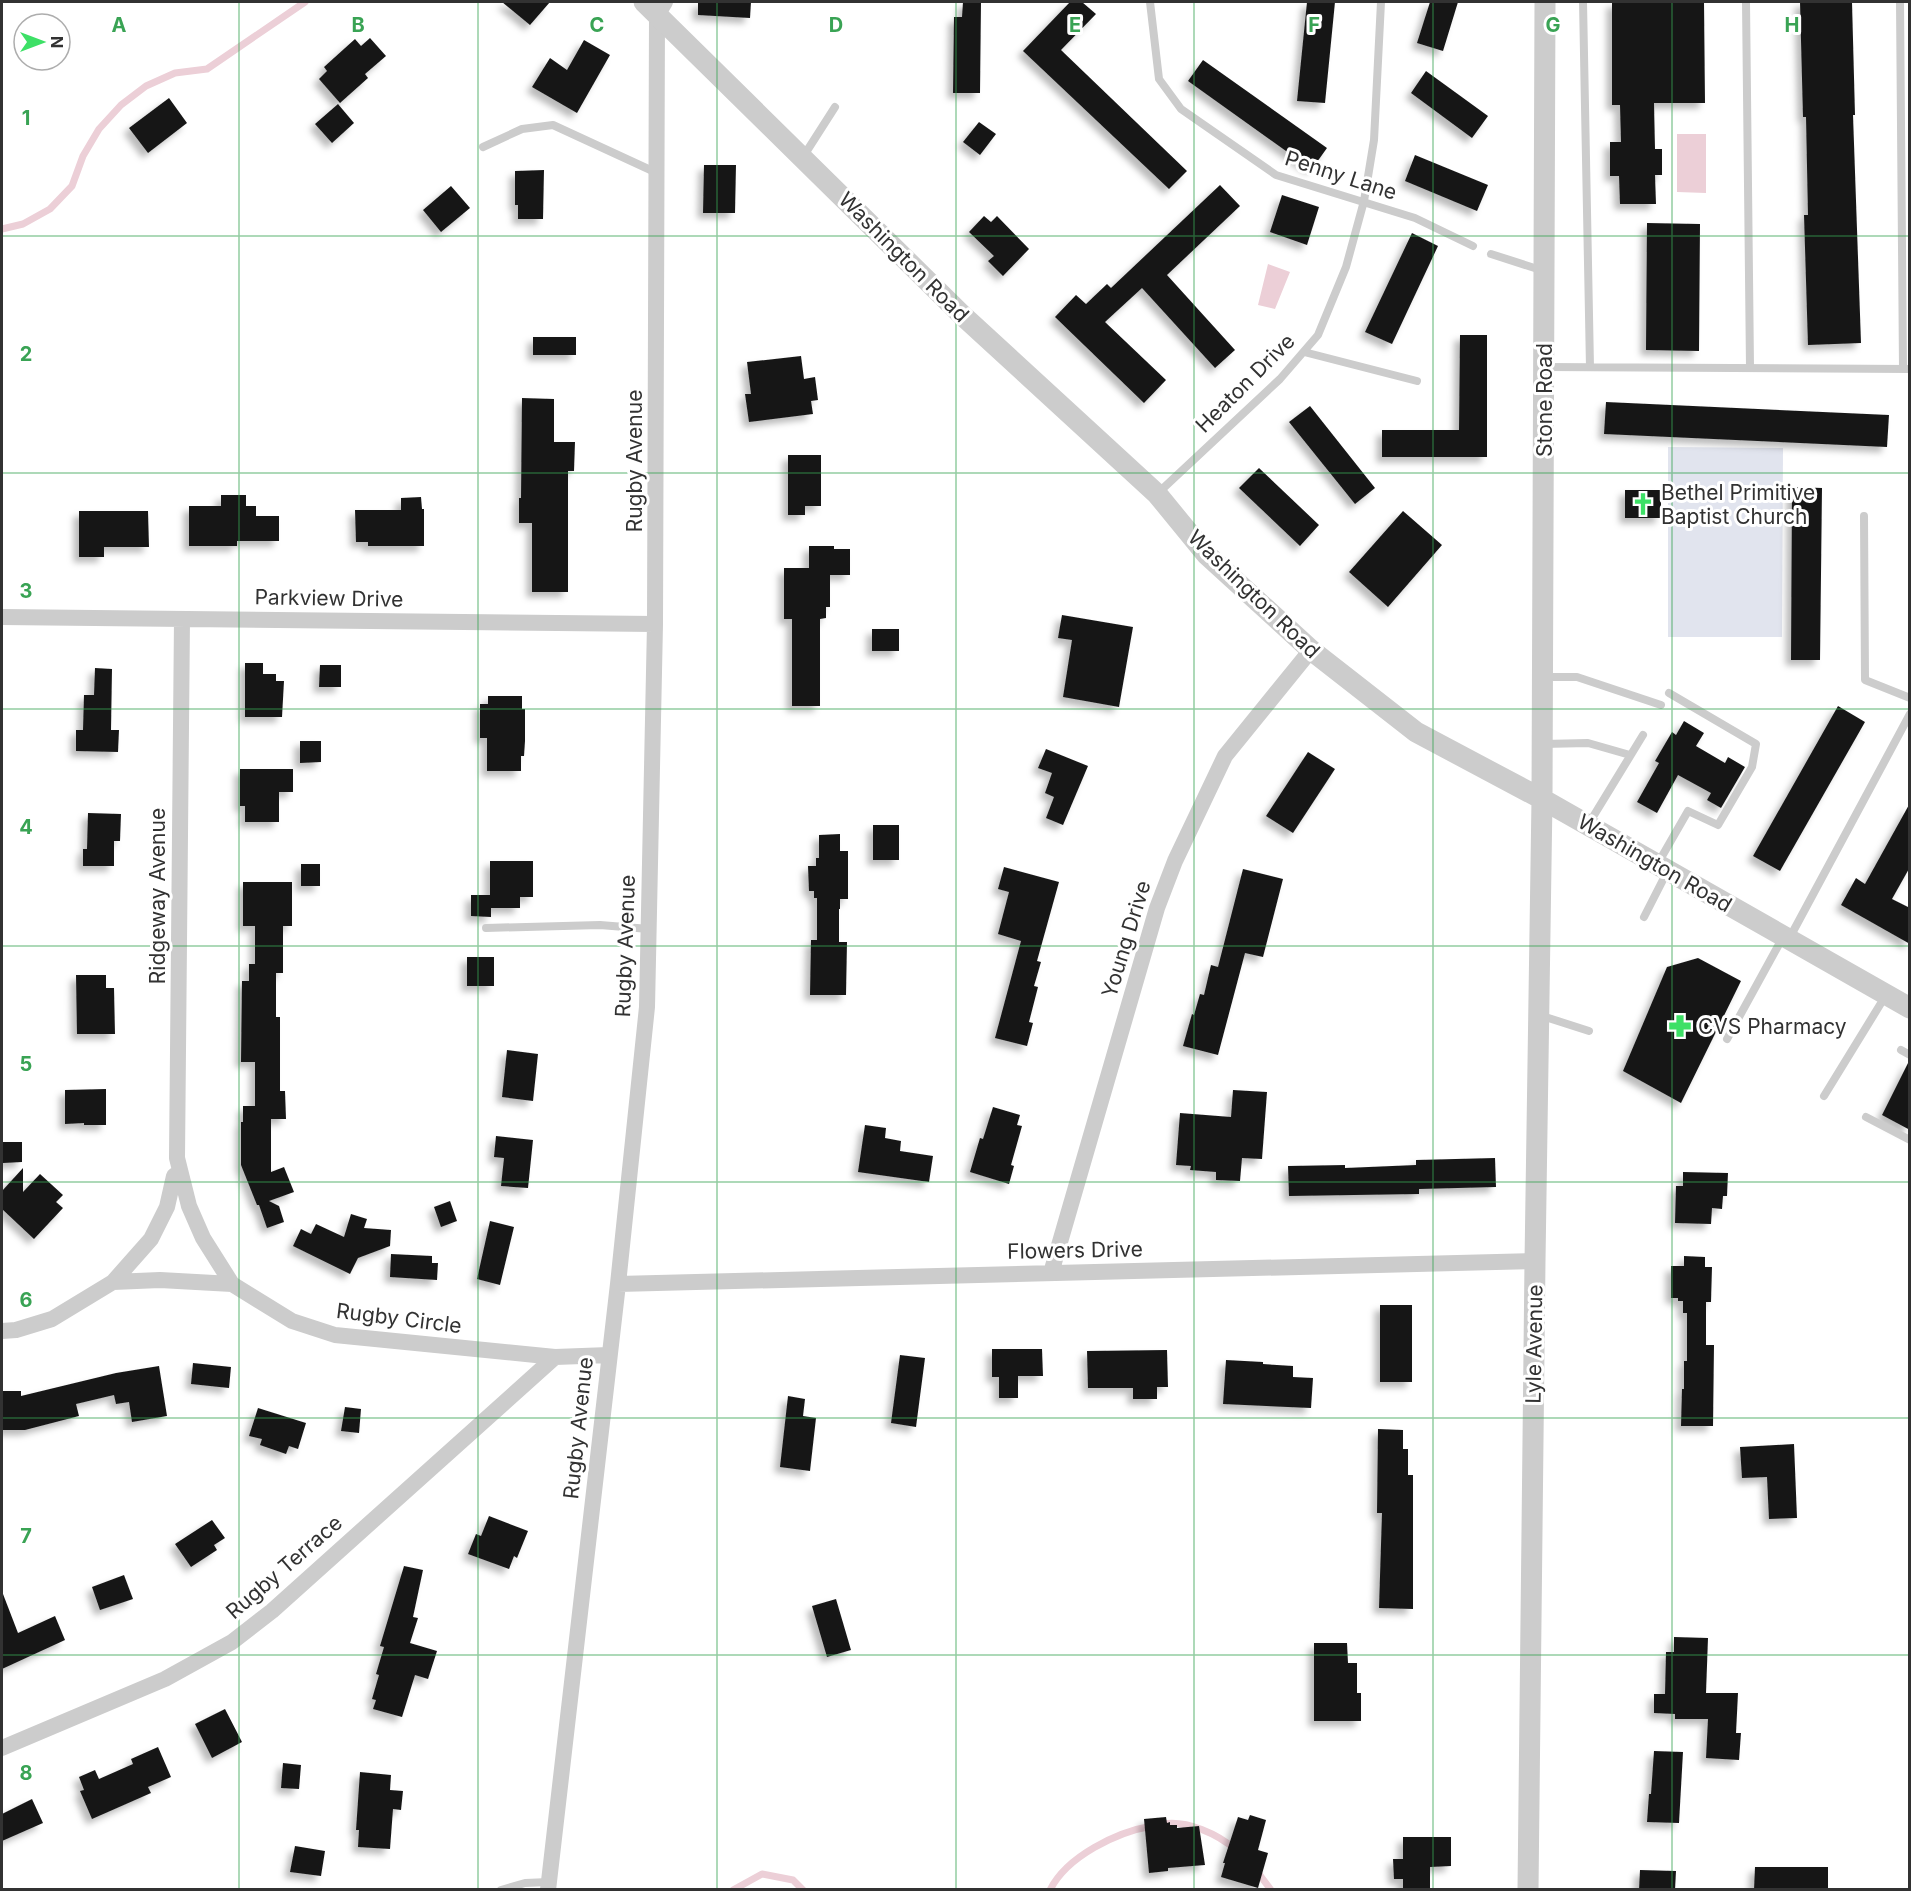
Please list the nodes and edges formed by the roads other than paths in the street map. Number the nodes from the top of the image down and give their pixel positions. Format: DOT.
graph roads {
  1 [pos="1150,2"];
  2 [pos="1381,2"];
  3 [pos="1545,2"];
  4 [pos="1583,2"];
  5 [pos="1746,2"];
  6 [pos="1900,2"];
  7 [pos="656,6"];
  8 [pos="835,107"];
  9 [pos="483,147"];
  10 [pos="803,157"];
  11 [pos="657,173"];
  12 [pos="1364,201"];
  13 [pos="1473,246"];
  14 [pos="1491,254"];
  15 [pos="1544,271"];
  16 [pos="1304,352"];
  17 [pos="1544,367"];
  18 [pos="1590,367"];
  19 [pos="1750,367"];
  20 [pos="1906,369"];
  21 [pos="1417,381"];
  22 [pos="1157,494"];
  23 [pos="1864,516"];
  24 [pos="2,617"];
  25 [pos="182,619"];
  26 [pos="656,624"];
  27 [pos="1311,650"];
  28 [pos="1543,677"];
  29 [pos="1669,693"];
  30 [pos="1910,698"];
  31 [pos="1661,705"];
  32 [pos="1910,714"];
  33 [pos="1643,735"];
  34 [pos="1543,744"];
  35 [pos="1630,755"];
  36 [pos="1542,800"];
  37 [pos="1587,825"];
  38 [pos="1662,867"];
  39 [pos="1644,917"];
  40 [pos="486,928"];
  41 [pos="649,929"];
  42 [pos="1786,938"];
  43 [pos="1886,994"];
  44 [pos="1910,1008"];
  45 [pos="1538,1015"];
  46 [pos="1589,1031"];
  47 [pos="1726,1039"];
  48 [pos="1900,1050"];
  49 [pos="1910,1055"];
  50 [pos="1824,1096"];
  51 [pos="1866,1117"];
  52 [pos="1910,1140"];
  53 [pos="180,1173"];
  54 [pos="1534,1261"];
  55 [pos="1051,1273"];
  56 [pos="113,1281"];
  57 [pos="232,1284"];
  58 [pos="618,1284"];
  59 [pos="2,1331"];
  60 [pos="609,1355"];
  61 [pos="555,1357"];
  62 [pos="2,1748"];
  63 [pos="548,1886"];
  64 [pos="501,1890"];
  65 [pos="1528,1890"];
  1 -- 12 [label="lane, Penny Lane"];
  2 -- 12 [label="lane, Heaton Drive"];
  3 -- 15 [label="street, Stone Road"];
  4 -- 18 [label="lane"];
  5 -- 19 [label="lane"];
  6 -- 20 [label="lane"];
  7 -- 10 [label="street, Washington Road"];
  7 -- 11 [label="street, Rugby Avenue"];
  8 -- 10 [label="lane"];
  9 -- 11 [label="lane"];
  10 -- 22 [label="street, Washington Road"];
  11 -- 26 [label="street, Rugby Avenue"];
  12 -- 13 [label="lane, Penny Lane"];
  12 -- 16 [label="lane, Heaton Drive"];
  14 -- 15 [label="lane"];
  15 -- 17 [label="street, Stone Road"];
  16 -- 21 [label="lane"];
  16 -- 22 [label="lane, Heaton Drive"];
  17 -- 18 [label="lane"];
  17 -- 28 [label="street, Stone Road"];
  18 -- 19 [label="lane"];
  19 -- 20 [label="lane"];
  22 -- 27 [label="street, Washington Road"];
  23 -- 30 [label="lane"];
  24 -- 25 [label="street, Parkview Drive"];
  25 -- 26 [label="street, Parkview Drive"];
  25 -- 53 [label="street, Ridgeway Avenue"];
  26 -- 41 [label="street, Rugby Avenue"];
  27 -- 36 [label="street, Washington Road"];
  27 -- 55 [label="street, Young Drive"];
  28 -- 31 [label="lane"];
  28 -- 34 [label="street, Stone Road"];
  29 -- 38 [label="lane"];
  32 -- 42 [label="lane"];
  33 -- 35 [label="lane"];
  34 -- 35 [label="lane"];
  34 -- 36 [label="street, Stone Road"];
  35 -- 37 [label="lane"];
  36 -- 37 [label="street, Washington Road"];
  36 -- 45 [label="street, Lyle Avenue"];
  37 -- 38 [label="street, Washington Road"];
  38 -- 39 [label="lane"];
  38 -- 42 [label="street, Washington Road"];
  40 -- 41 [label="lane"];
  41 -- 58 [label="street, Rugby Avenue"];
  42 -- 43 [label="street, Washington Road"];
  42 -- 47 [label="lane"];
  43 -- 44 [label="street, Washington Road"];
  43 -- 50 [label="lane"];
  45 -- 46 [label="lane"];
  45 -- 54 [label="street, Lyle Avenue"];
  48 -- 49 [label="lane"];
  51 -- 52 [label="lane"];
  53 -- 56 [label="street"];
  53 -- 57 [label="street, Rugby Circle"];
  54 -- 55 [label="street, Flowers Drive"];
  54 -- 65 [label="street, Lyle Avenue"];
  55 -- 58 [label="street, Flowers Drive"];
  56 -- 57 [label="street"];
  56 -- 59 [label="street"];
  57 -- 61 [label="street, Rugby Circle"];
  58 -- 60 [label="street, Rugby Avenue"];
  60 -- 61 [label="street, Rugby Circle"];
  60 -- 63 [label="street, Rugby Avenue"];
  61 -- 62 [label="street, Rugby Terrace"];
  63 -- 64 [label="lane"];
}
